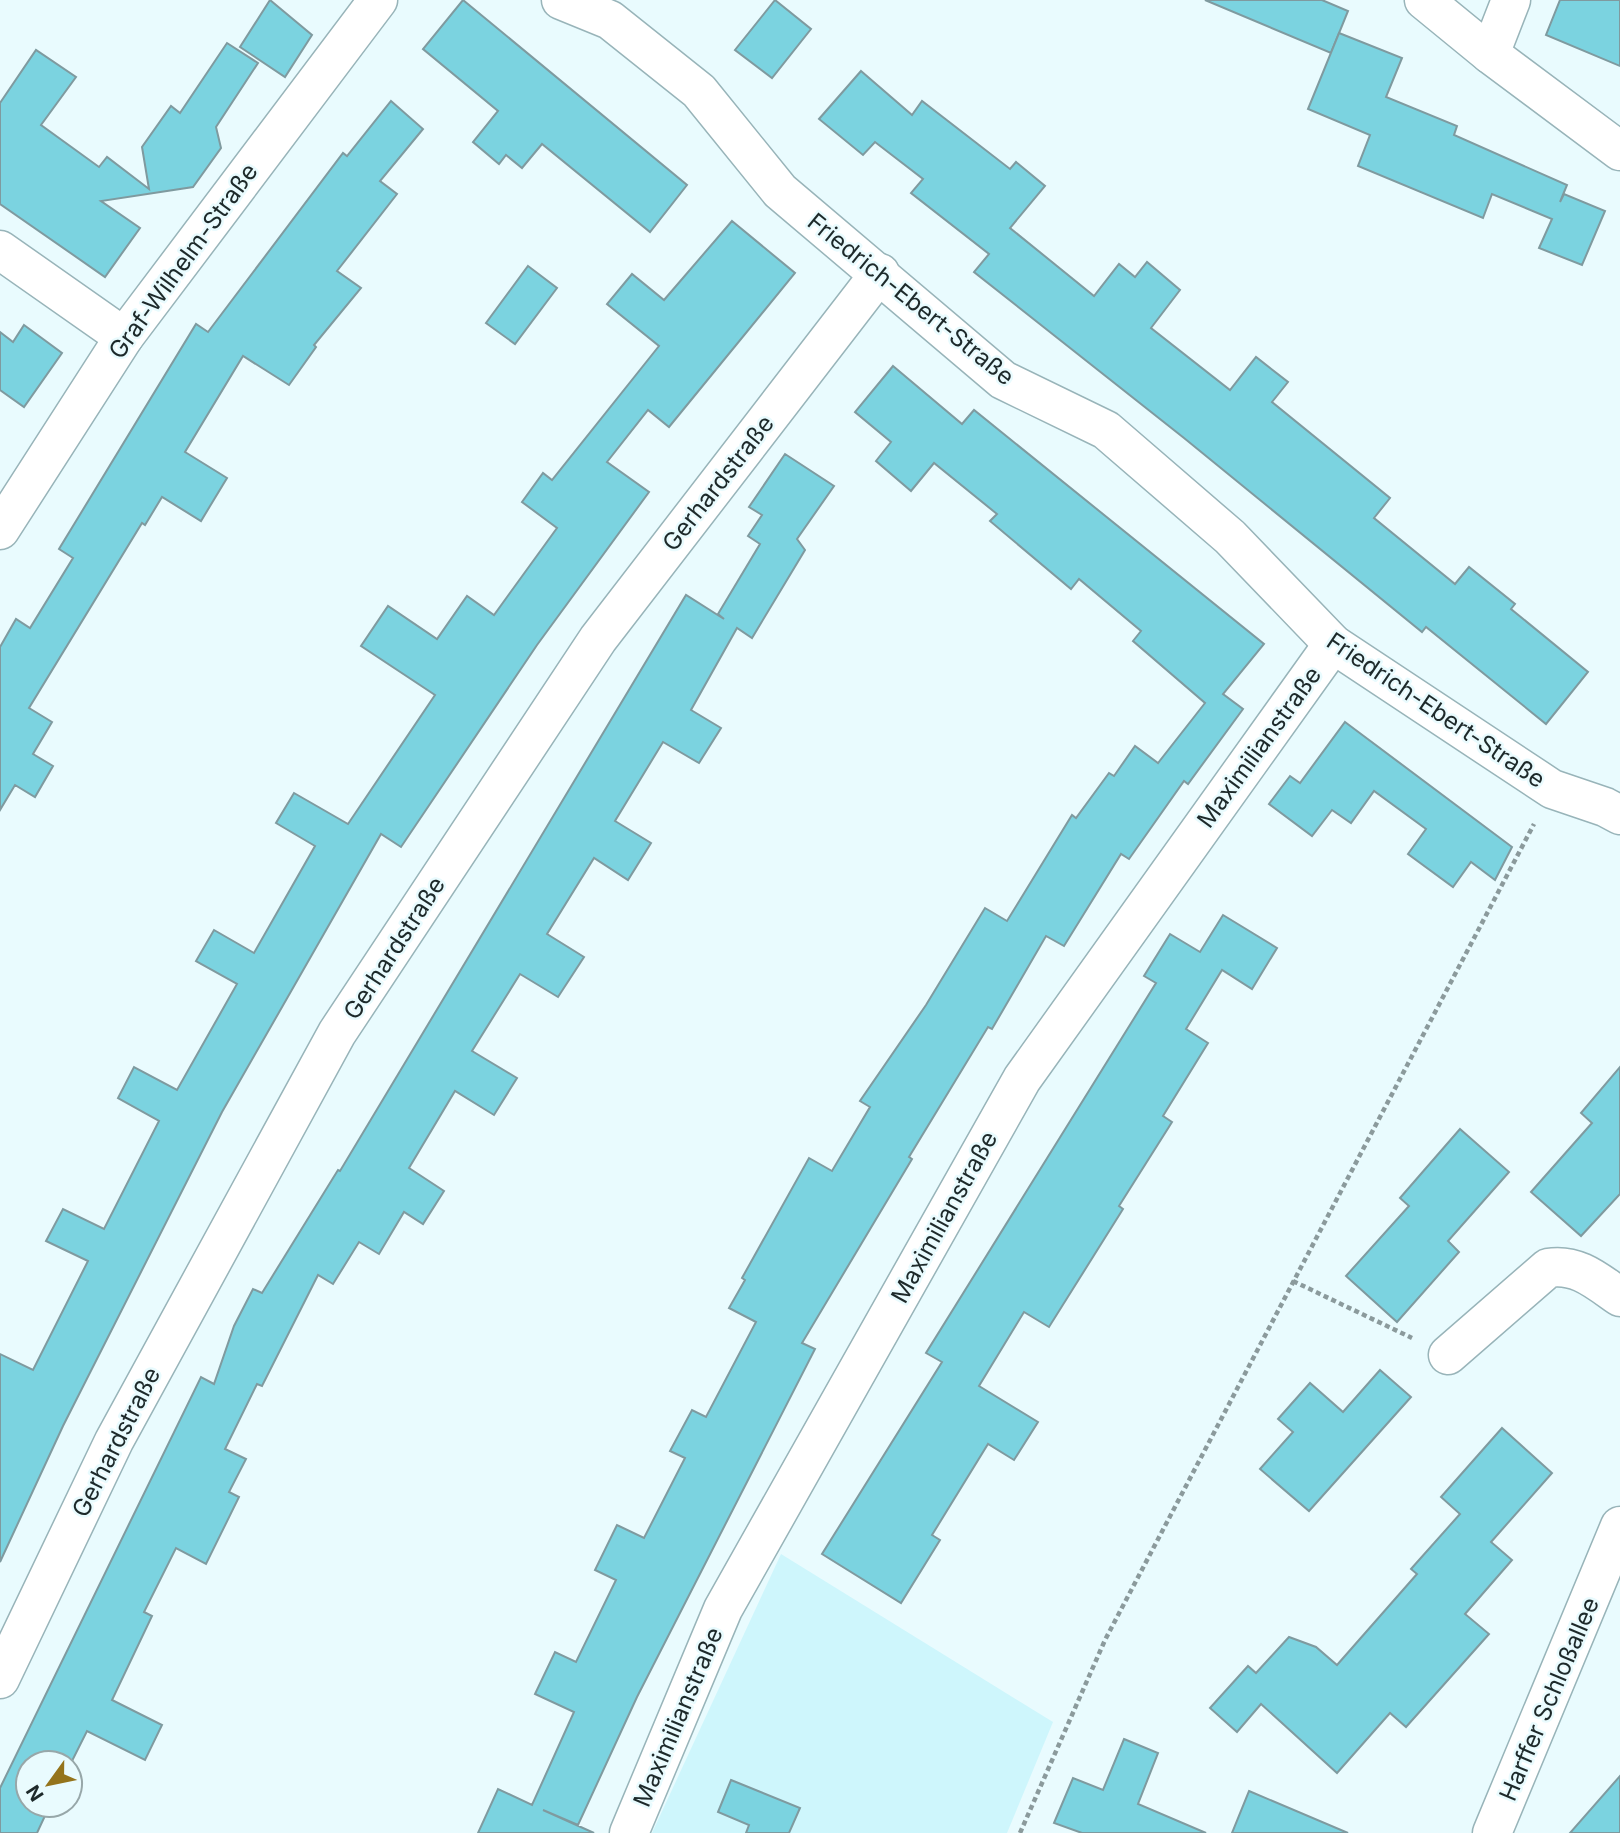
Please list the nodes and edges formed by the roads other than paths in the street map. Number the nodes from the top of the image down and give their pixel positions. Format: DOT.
graph roads {
  1 [pos="378,0"];
  2 [pos="561,0"];
  3 [pos="1424,0"];
  4 [pos="1511,0"];
  5 [pos="1490,54"];
  6 [pos="1620,151"];
  7 [pos="0,250"];
  8 [pos="880,274"];
  9 [pos="124,337"];
  10 [pos="0,530"];
  11 [pos="1333,644"];
  12 [pos="1620,816"];
  13 [pos="1620,1297"];
  14 [pos="1448,1355"];
  15 [pos="1620,1526"];
  16 [pos="0,1679"];
  17 [pos="629,1833"];
  18 [pos="1492,1833"];
  1 -- 9 [label="street, Graf-Wilhelm-Straße"];
  2 -- 8 [label="street, Friedrich-Ebert-Straße"];
  3 -- 5 [label="street"];
  4 -- 5 [label="street"];
  5 -- 6 [label="street"];
  7 -- 9 [label="street"];
  8 -- 11 [label="street, Friedrich-Ebert-Straße"];
  8 -- 16 [label="street, Gerhardstraße"];
  9 -- 10 [label="street, Graf-Wilhelm-Straße"];
  11 -- 12 [label="street, Friedrich-Ebert-Straße"];
  11 -- 17 [label="street, Maximilianstraße"];
  13 -- 14 [label="street"];
  15 -- 18 [label="street, Harffer Schloßallee"];
}
